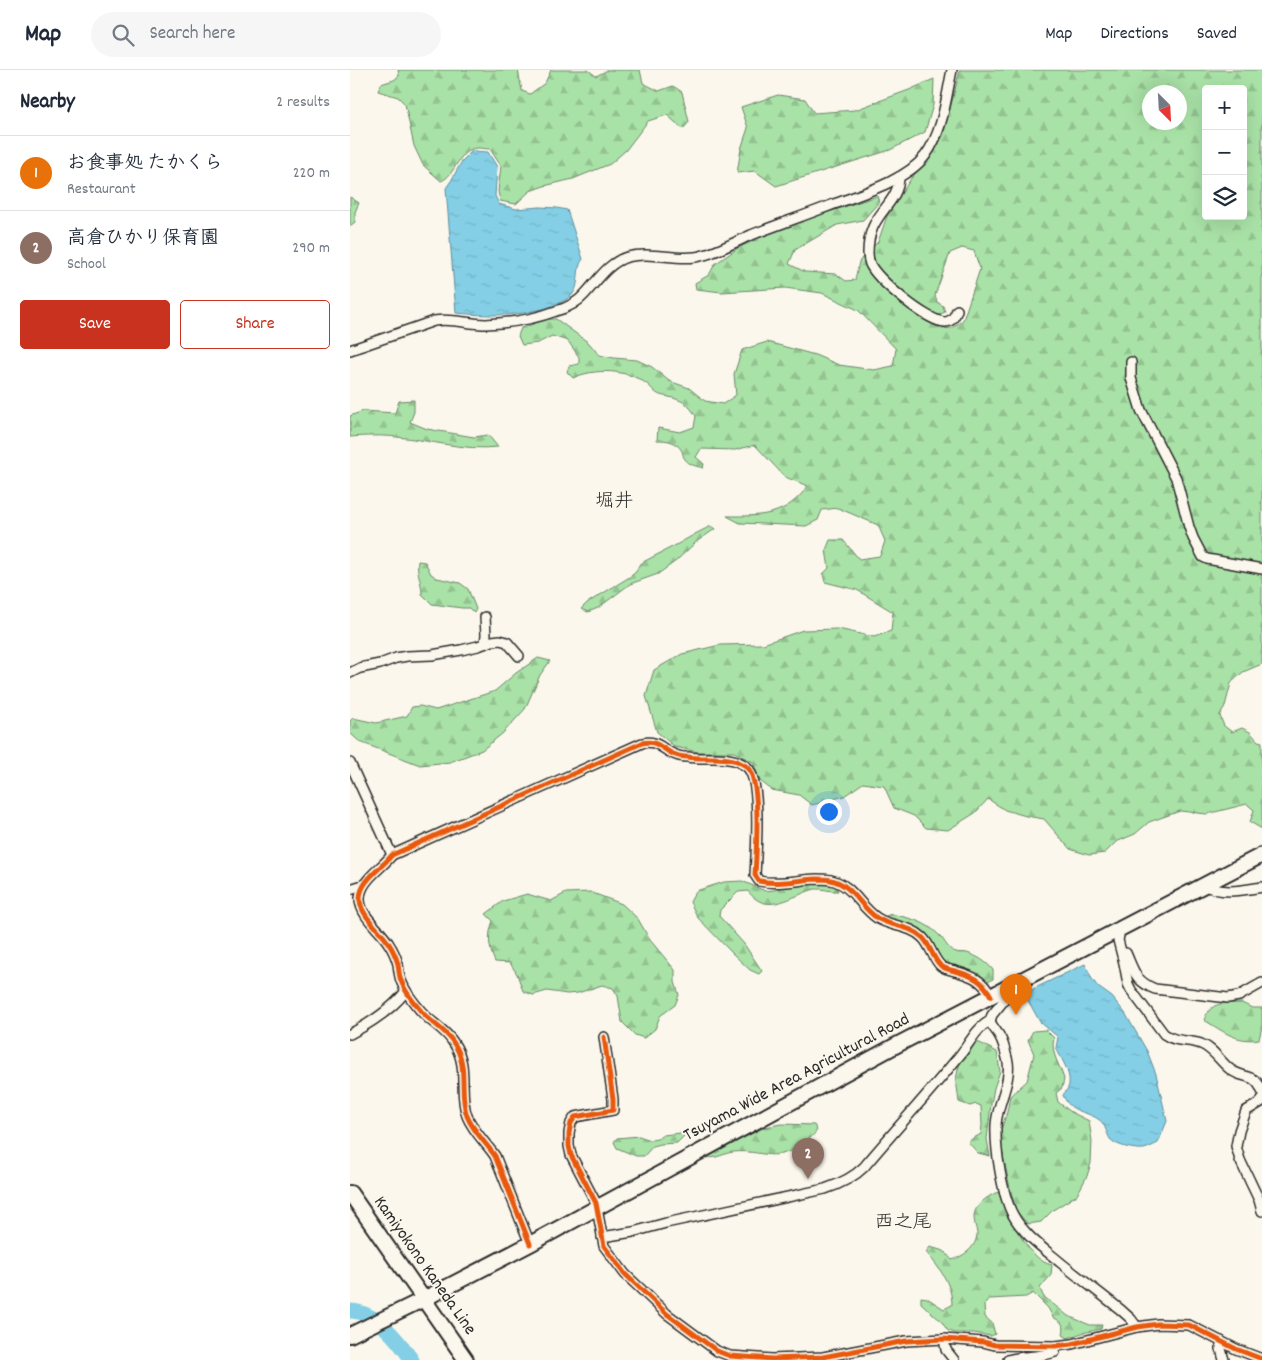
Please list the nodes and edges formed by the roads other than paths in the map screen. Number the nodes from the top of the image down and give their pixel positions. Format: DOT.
graph roads {
  1 [pos="952,70"];
  2 [pos="899,177"];
  3 [pos="957,310"];
  4 [pos="350,350"];
  5 [pos="1131,362"];
  6 [pos="1262,570"];
  7 [pos="484,617"];
  8 [pos="485,643"];
  9 [pos="519,656"];
  10 [pos="350,673"];
  11 [pos="350,763"];
  12 [pos="392,855"];
  13 [pos="1262,855"];
  14 [pos="1204,884"];
  15 [pos="363,885"];
  16 [pos="1262,887"];
  17 [pos="350,889"];
  18 [pos="1117,933"];
  19 [pos="1262,983"];
  20 [pos="1012,985"];
  21 [pos="406,991"];
  22 [pos="991,996"];
  23 [pos="990,1020"];
  24 [pos="350,1034"];
  25 [pos="604,1037"];
  26 [pos="1262,1091"];
  27 [pos="1262,1099"];
  28 [pos="350,1193"];
  29 [pos="597,1208"];
  30 [pos="1262,1211"];
  31 [pos="602,1237"];
  32 [pos="530,1244"];
  33 [pos="424,1299"];
  34 [pos="1136,1327"];
  35 [pos="350,1335"];
  36 [pos="944,1339"];
  37 [pos="1221,1341"];
  38 [pos="1055,1346"];
  39 [pos="1262,1359"];
  40 [pos="466,1360"];
  41 [pos="954,1360"];
  42 [pos="1008,1360"];
  43 [pos="1224,1360"];
  1 -- 2 [label="street"];
  2 -- 3 [label="street"];
  2 -- 4 [label="street"];
  5 -- 6 [label="street"];
  7 -- 8 [label="street"];
  8 -- 9 [label="street"];
  8 -- 10 [label="street"];
  11 -- 12 [label="street"];
  12 -- 15 [label="street"];
  12 -- 22 [label="street"];
  13 -- 14 [label="street, Tsuyama Wide Area Agricultural Road"];
  14 -- 16 [label="street"];
  14 -- 18 [label="street, Tsuyama Wide Area Agricultural Road"];
  15 -- 17 [label="street"];
  15 -- 21 [label="street"];
  18 -- 19 [label="street"];
  18 -- 20 [label="street, Tsuyama Wide Area Agricultural Road"];
  18 -- 26 [label="street"];
  20 -- 22 [label="street, Tsuyama Wide Area Agricultural Road"];
  20 -- 23 [label="street"];
  21 -- 24 [label="street"];
  21 -- 32 [label="street"];
  22 -- 29 [label="street, Tsuyama Wide Area Agricultural Road"];
  23 -- 31 [label="street"];
  23 -- 34 [label="street"];
  25 -- 29 [label="street"];
  27 -- 30 [label="street"];
  28 -- 33 [label="street, Kamiyokono Kaneda Line"];
  29 -- 31 [label="street"];
  29 -- 32 [label="street, Tsuyama Wide Area Agricultural Road"];
  31 -- 36 [label="street"];
  32 -- 33 [label="street, Tsuyama Wide Area Agricultural Road"];
  33 -- 35 [label="street, Tsuyama Wide Area Agricultural Road"];
  33 -- 40 [label="street, Kamiyokono Kaneda Line"];
  34 -- 37 [label="street"];
  34 -- 38 [label="street"];
  36 -- 38 [label="street"];
  36 -- 41 [label="street"];
  37 -- 39 [label="street"];
  37 -- 43 [label="street"];
  38 -- 42 [label="street"];
}
